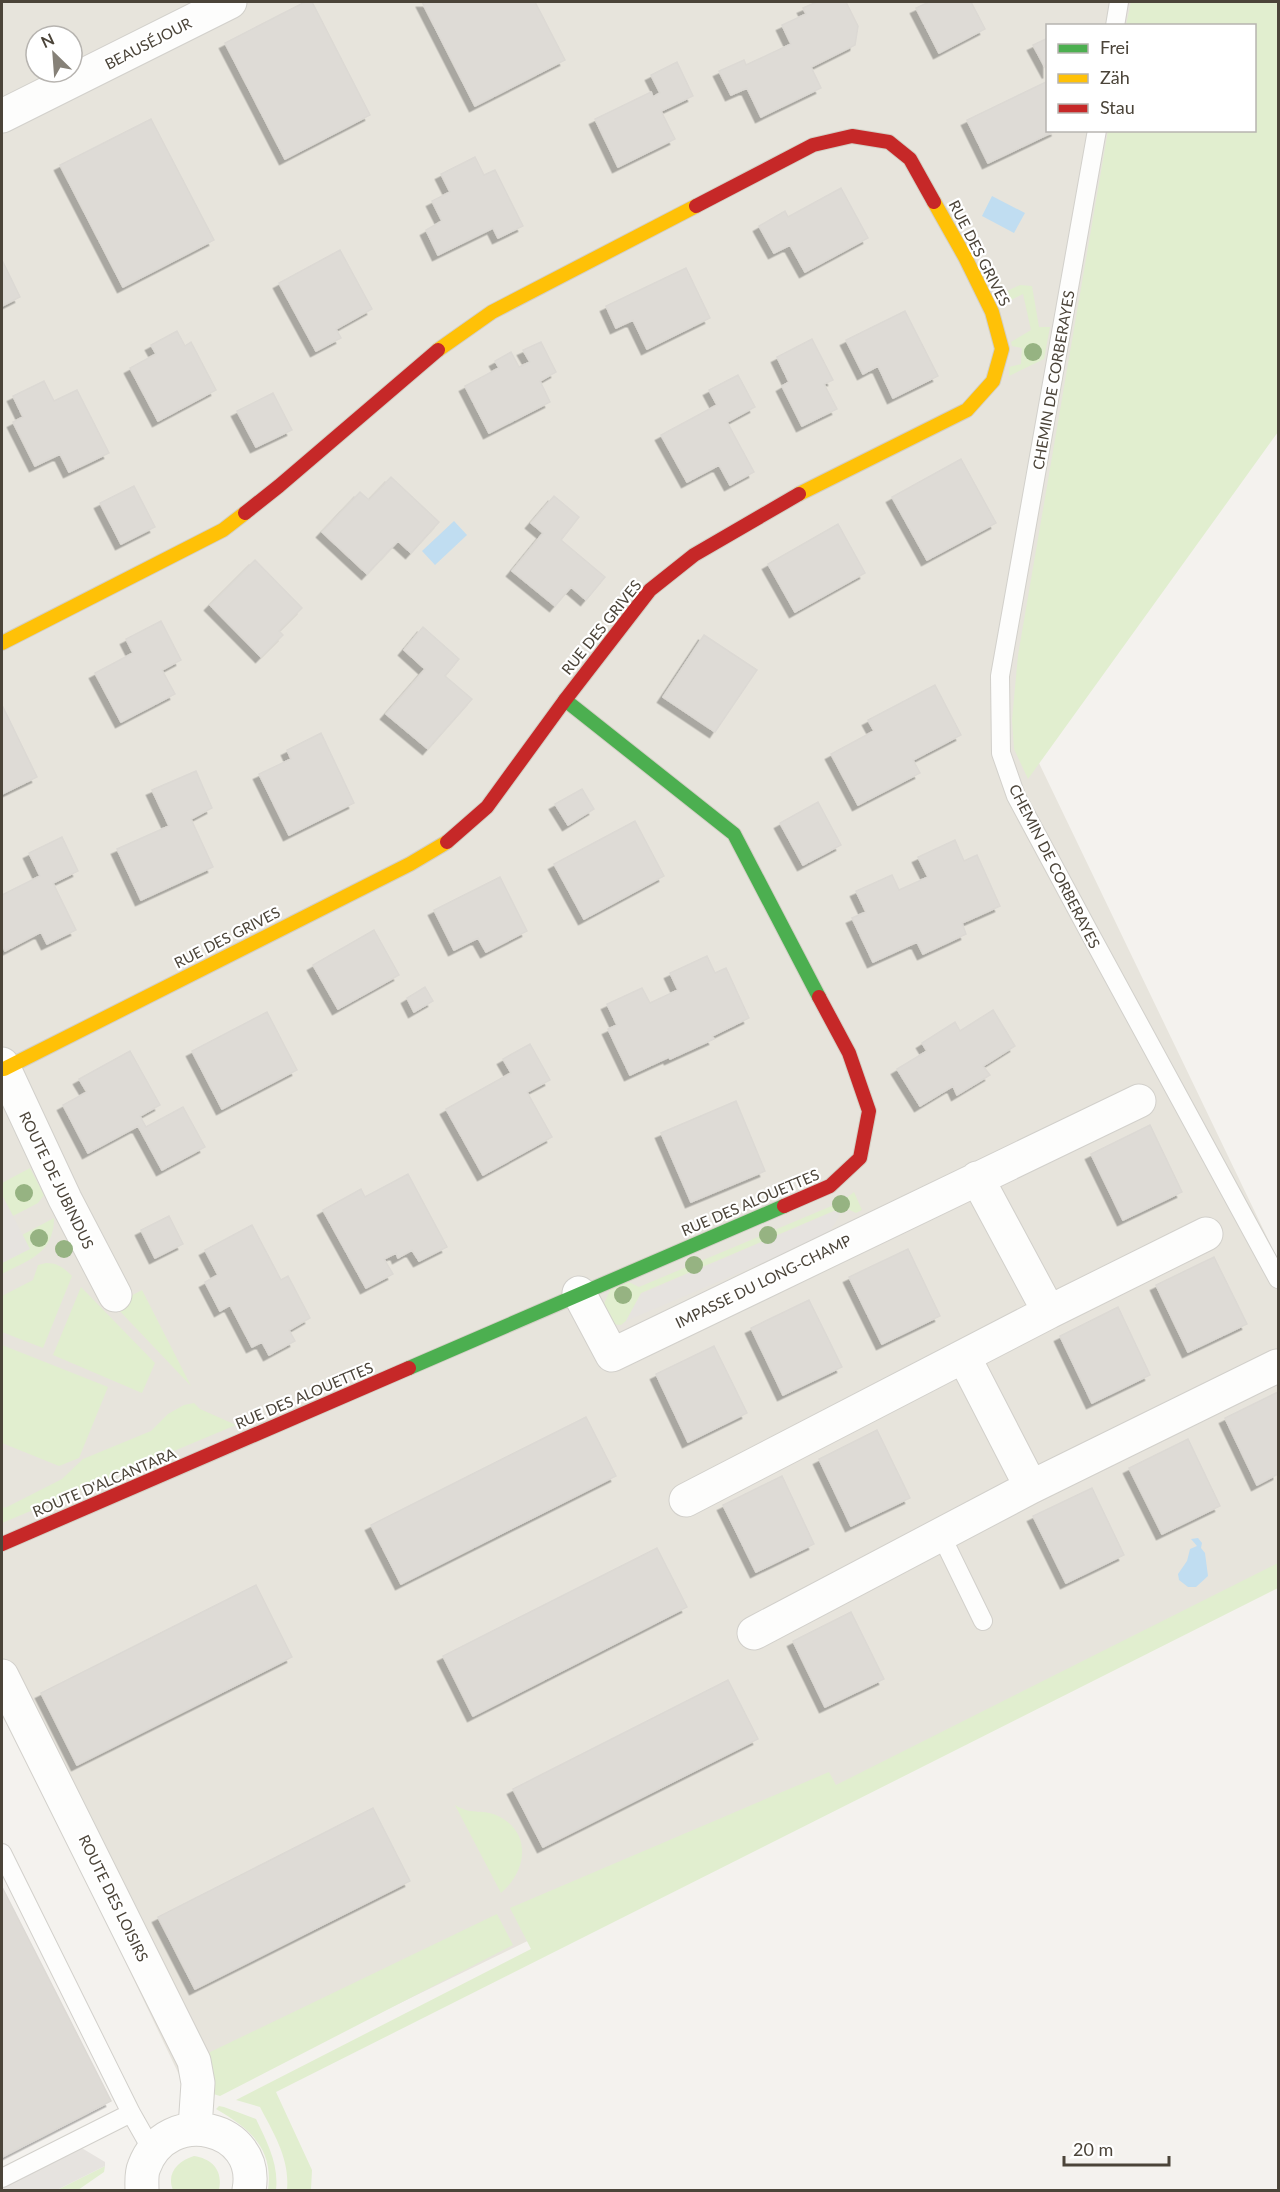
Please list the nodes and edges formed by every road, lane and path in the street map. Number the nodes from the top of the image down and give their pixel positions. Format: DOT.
graph roads {
  1 [pos="230,2"];
  2 [pos="1119,2"];
  3 [pos="1114,24"];
  4 [pos="2,116"];
  5 [pos="1096,132"];
  6 [pos="2,643"];
  7 [pos="565,700"];
  8 [pos="3,1066"];
  9 [pos="1139,1101"];
  10 [pos="977,1178"];
  11 [pos="1206,1234"];
  12 [pos="1278,1279"];
  13 [pos="579,1293"];
  14 [pos="115,1295"];
  15 [pos="1049,1312"];
  16 [pos="964,1357"];
  17 [pos="1277,1366"];
  18 [pos="220,1449"];
  19 [pos="1031,1486"];
  20 [pos="686,1500"];
  21 [pos="941,1534"];
  22 [pos="2,1544"];
  23 [pos="983,1622"];
  24 [pos="754,1633"];
  25 [pos="2,1676"];
  26 [pos="2,1853"];
  27 [pos="131,2113"];
  28 [pos="195,2128"];
  29 [pos="146,2170"];
  30 [pos="2,2178"];
  31 [pos="116,2190"];
  32 [pos="249,2190"];
  1 -- 4 [label="street, BEAUSÉJOUR"];
  2 -- 3 [label="lane"];
  5 -- 12 [label="lane, CHEMIN DE CORBERAYES"];
  6 -- 7 [label="street, RUE DES GRIVES"];
  7 -- 8 [label="street, RUE DES GRIVES"];
  7 -- 13 [label="street, RUE DES ALOUETTES"];
  8 -- 14 [label="street, ROUTE DE JUBINDUS"];
  9 -- 10 [label="street, IMPASSE DU LONG-CHAMP"];
  10 -- 13 [label="street, IMPASSE DU LONG-CHAMP"];
  10 -- 15 [label="street"];
  11 -- 15 [label="street"];
  13 -- 18 [label="street, RUE DES ALOUETTES"];
  15 -- 16 [label="street"];
  16 -- 19 [label="street"];
  16 -- 20 [label="street"];
  17 -- 19 [label="street"];
  18 -- 22 [label="street, ROUTE D'ALCANTARA"];
  19 -- 21 [label="street"];
  21 -- 23 [label="lane"];
  21 -- 24 [label="street"];
  25 -- 28 [label="street, ROUTE DES LOISIRS"];
  26 -- 27 [label="lane"];
  27 -- 29 [label="lane"];
  27 -- 30 [label="lane"];
  28 -- 29 [label="street"];
  28 -- 32 [label="street"];
  29 -- 31 [label="street"];
}
